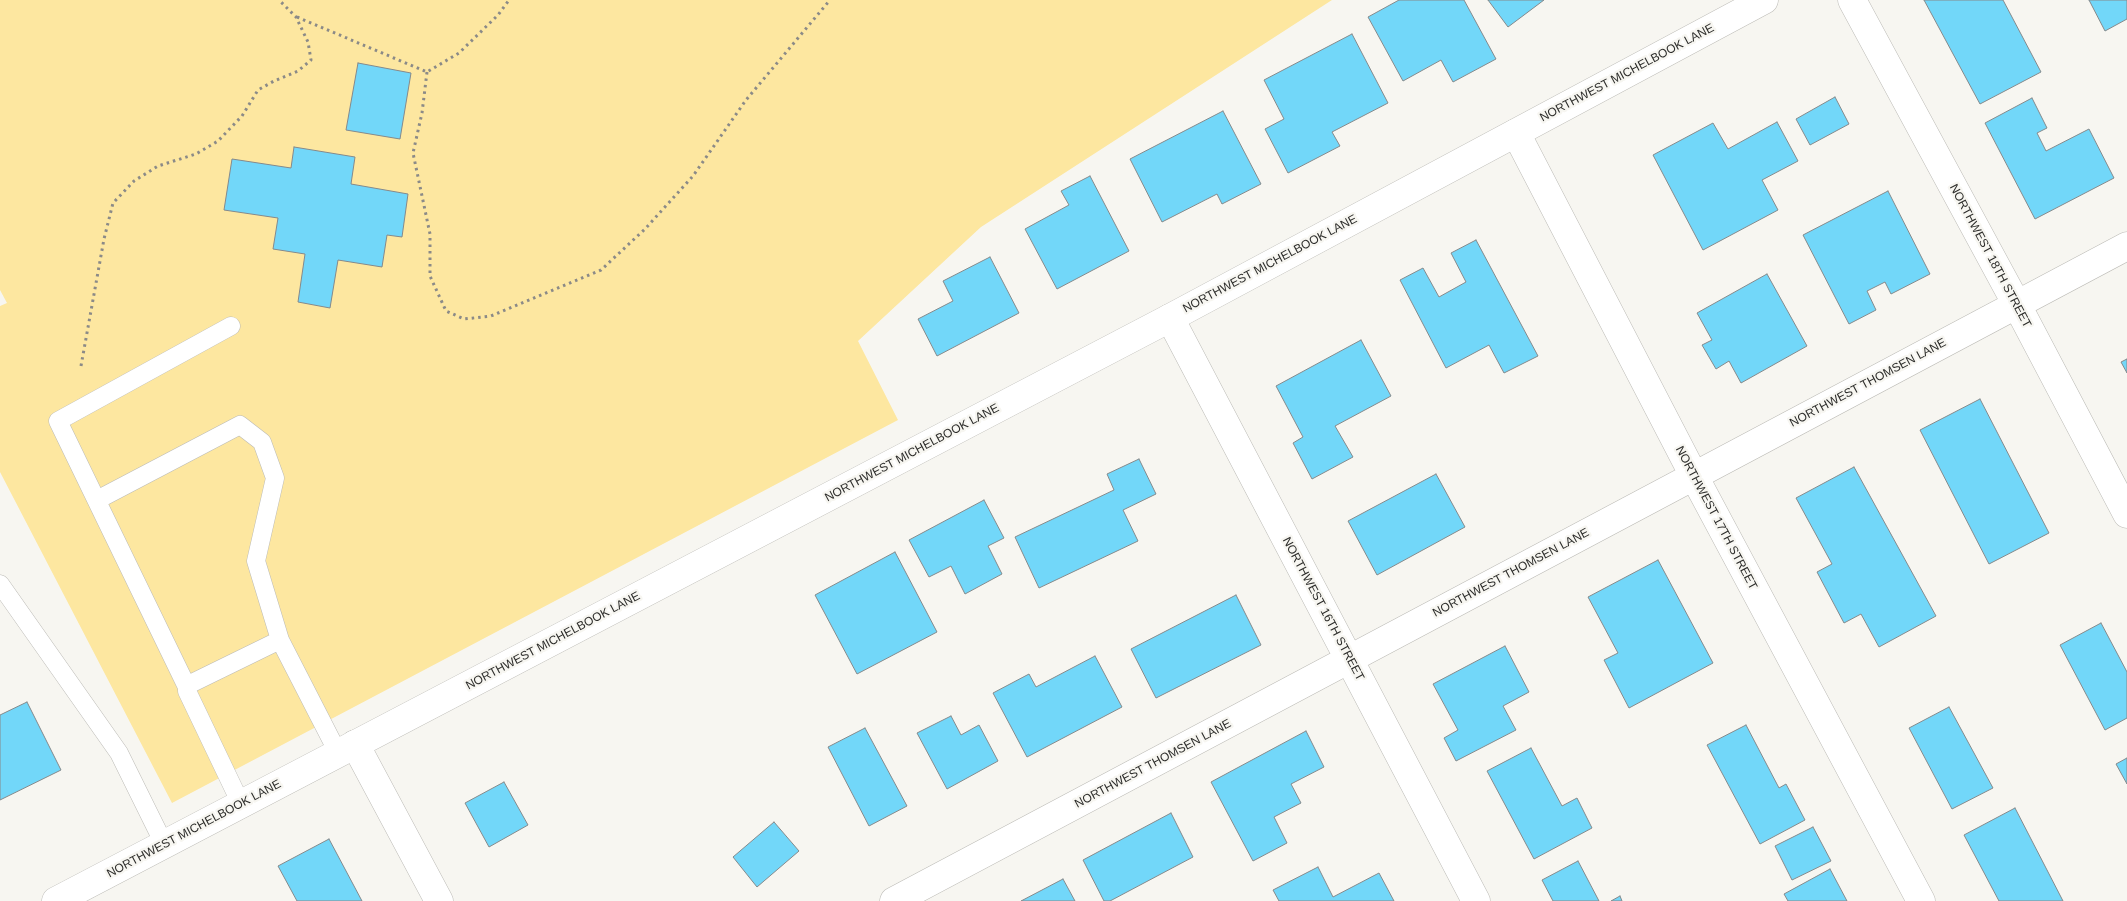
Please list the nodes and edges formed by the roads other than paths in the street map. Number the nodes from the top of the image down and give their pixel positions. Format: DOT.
graph roads {
  1 [pos="1764,0"];
  2 [pos="1852,0"];
  3 [pos="1516,133"];
  4 [pos="2127,246"];
  5 [pos="2017,305"];
  6 [pos="1170,318"];
  7 [pos="230,326"];
  8 [pos="1694,476"];
  9 [pos="97,500"];
  10 [pos="2127,514"];
  11 [pos="0,584"];
  12 [pos="281,641"];
  13 [pos="1349,659"];
  14 [pos="187,689"];
  15 [pos="347,749"];
  16 [pos="241,804"];
  17 [pos="164,844"];
  18 [pos="56,901"];
  19 [pos="439,901"];
  20 [pos="894,901"];
  21 [pos="1476,901"];
  22 [pos="1921,901"];
  1 -- 3 [label="street, NORTHWEST MICHELBOOK LANE"];
  2 -- 5 [label="street, NORTHWEST 18TH STREET"];
  3 -- 6 [label="street, NORTHWEST MICHELBOOK LANE"];
  3 -- 8 [label="street, NORTHWEST 17TH STREET"];
  4 -- 5 [label="street, NORTHWEST THOMSEN LANE"];
  5 -- 8 [label="street, NORTHWEST THOMSEN LANE"];
  5 -- 10 [label="street, NORTHWEST 18TH STREET"];
  6 -- 13 [label="street, NORTHWEST 16TH STREET"];
  6 -- 15 [label="street, NORTHWEST MICHELBOOK LANE"];
  7 -- 9 [label="lane"];
  8 -- 13 [label="street, NORTHWEST THOMSEN LANE"];
  8 -- 22 [label="street, NORTHWEST 17TH STREET"];
  9 -- 12 [label="lane"];
  9 -- 14 [label="lane"];
  11 -- 17 [label="lane"];
  12 -- 14 [label="lane"];
  12 -- 15 [label="lane"];
  13 -- 20 [label="street, NORTHWEST THOMSEN LANE"];
  13 -- 21 [label="street, NORTHWEST 16TH STREET"];
  14 -- 16 [label="lane"];
  15 -- 16 [label="street, NORTHWEST MICHELBOOK LANE"];
  15 -- 19 [label="street"];
  16 -- 17 [label="street, NORTHWEST MICHELBOOK LANE"];
  17 -- 18 [label="street, NORTHWEST MICHELBOOK LANE"];
}
